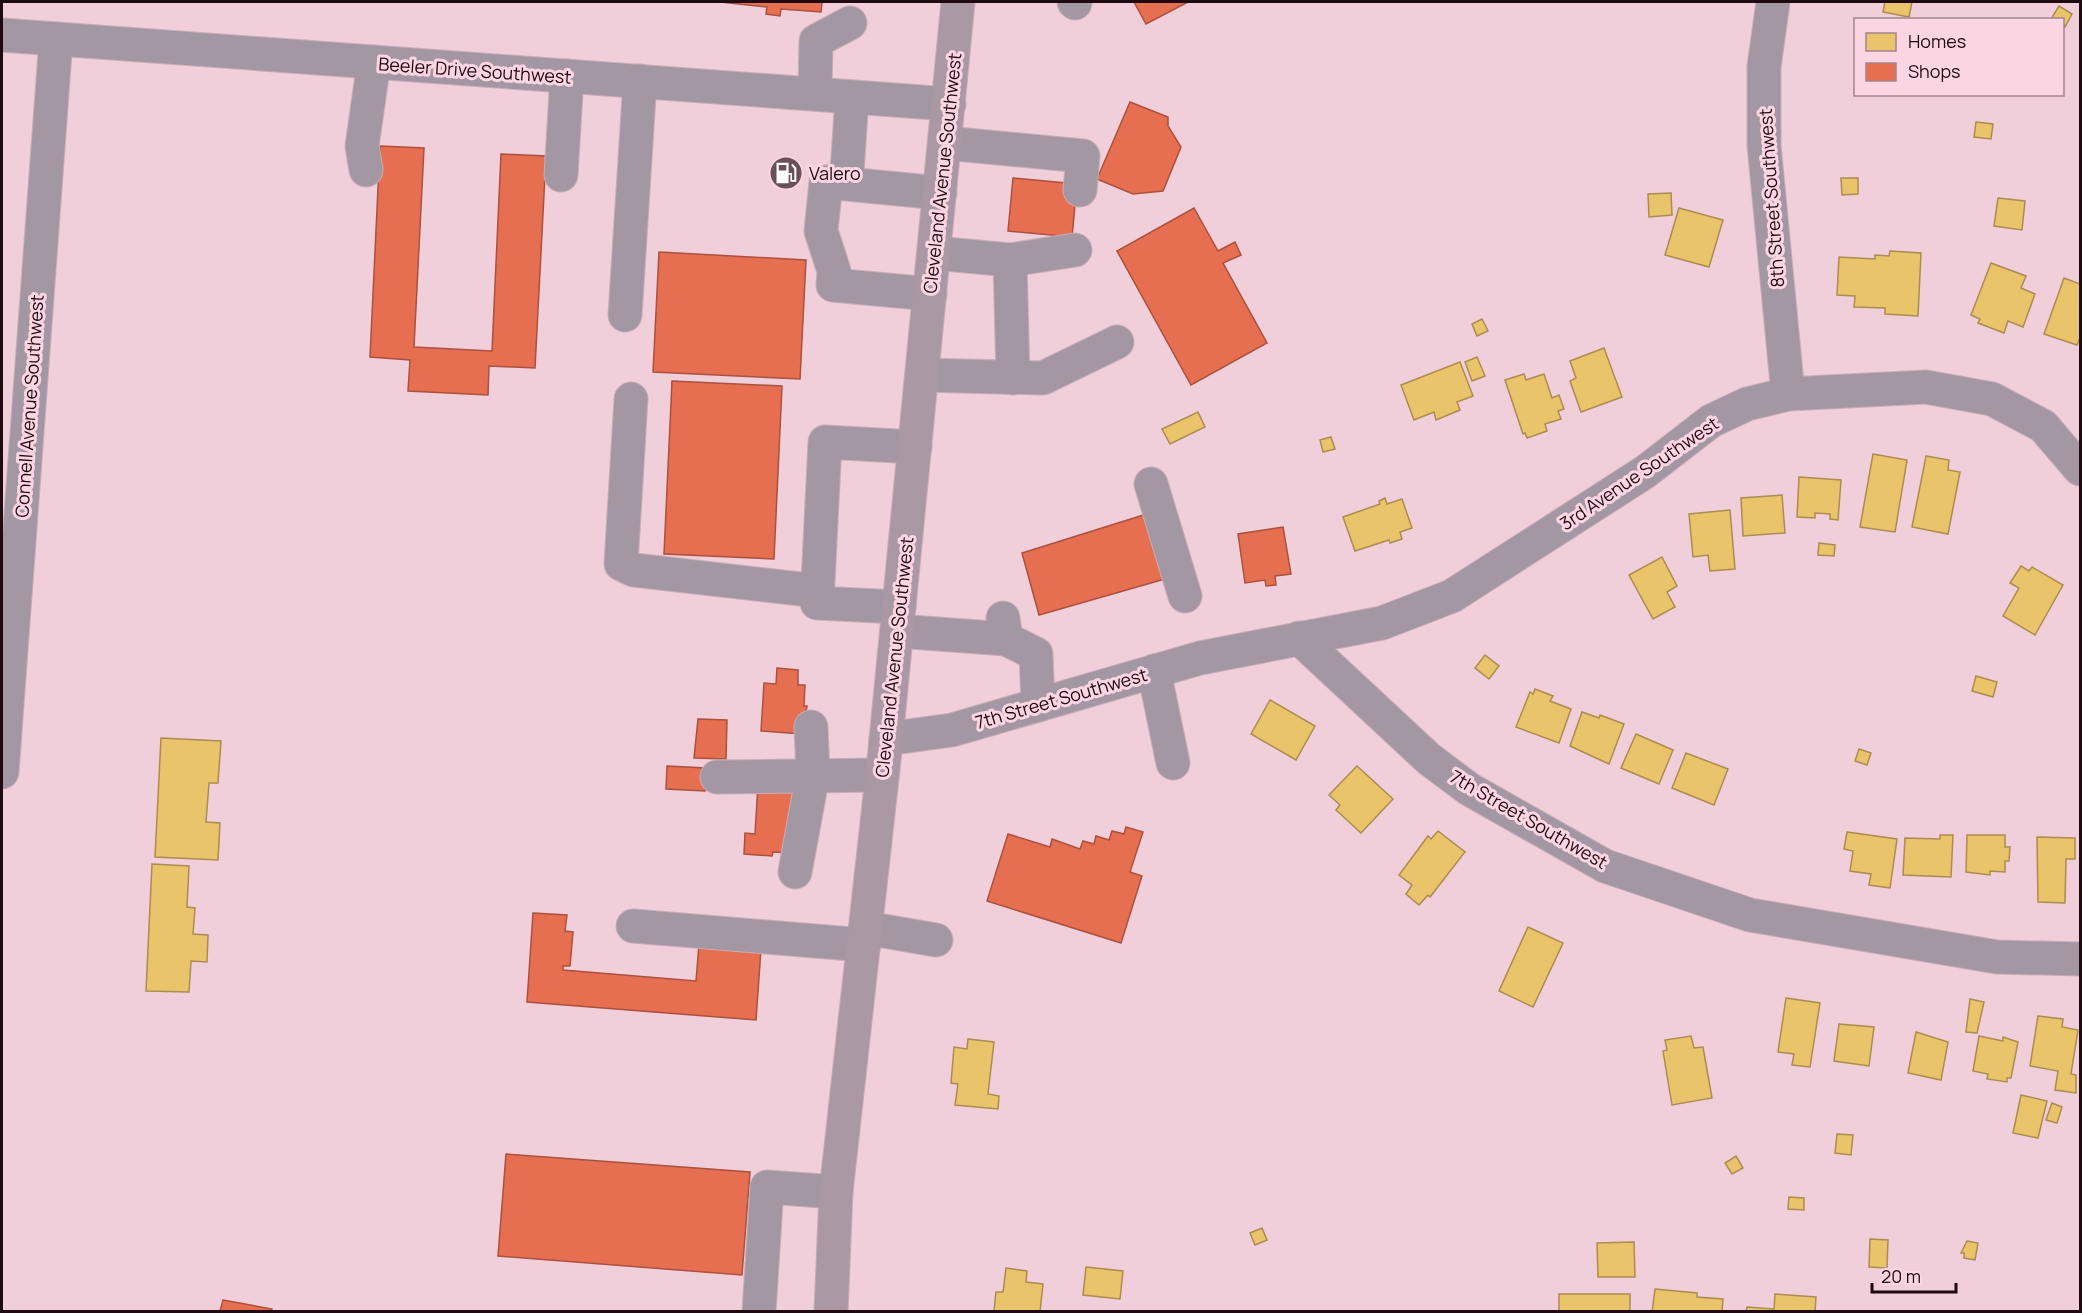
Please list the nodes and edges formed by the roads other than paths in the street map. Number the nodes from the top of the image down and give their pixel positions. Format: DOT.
graph roads {
  1 [pos="958,2"];
  2 [pos="1773,2"];
  3 [pos="850,23"];
  4 [pos="2,35"];
  5 [pos="56,39"];
  6 [pos="374,62"];
  7 [pos="635,72"];
  8 [pos="567,76"];
  9 [pos="815,94"];
  10 [pos="852,97"];
  11 [pos="948,104"];
  12 [pos="945,143"];
  13 [pos="366,170"];
  14 [pos="561,176"];
  15 [pos="839,183"];
  16 [pos="1080,190"];
  17 [pos="940,193"];
  18 [pos="1075,250"];
  19 [pos="934,253"];
  20 [pos="1010,260"];
  21 [pos="930,294"];
  22 [pos="626,315"];
  23 [pos="1117,342"];
  24 [pos="922,375"];
  25 [pos="1013,378"];
  26 [pos="1788,394"];
  27 [pos="631,399"];
  28 [pos="915,447"];
  29 [pos="2080,470"];
  30 [pos="1151,483"];
  31 [pos="818,591"];
  32 [pos="1185,596"];
  33 [pos="898,619"];
  34 [pos="1299,638"];
  35 [pos="1154,671"];
  36 [pos="1038,705"];
  37 [pos="811,727"];
  38 [pos="886,739"];
  39 [pos="1173,763"];
  40 [pos="2,772"];
  41 [pos="813,774"];
  42 [pos="882,775"];
  43 [pos="717,777"];
  44 [pos="795,872"];
  45 [pos="633,926"];
  46 [pos="865,937"];
  47 [pos="936,940"];
  48 [pos="2080,959"];
  49 [pos="836,1192"];
  50 [pos="759,1311"];
  51 [pos="831,1311"];
  1 -- 11 [label="main road, Cleveland Avenue Southwest"];
  2 -- 26 [label="street, 8th Street Southwest"];
  3 -- 9 [label="street"];
  4 -- 5 [label="street, Beeler Drive Southwest"];
  5 -- 6 [label="street, Beeler Drive Southwest"];
  5 -- 40 [label="street, Connell Avenue Southwest"];
  6 -- 8 [label="street, Beeler Drive Southwest"];
  6 -- 13 [label="street"];
  7 -- 8 [label="street, Beeler Drive Southwest"];
  7 -- 9 [label="street, Beeler Drive Southwest"];
  7 -- 22 [label="street"];
  8 -- 14 [label="street"];
  9 -- 10 [label="street, Beeler Drive Southwest"];
  10 -- 11 [label="street, Beeler Drive Southwest"];
  10 -- 15 [label="street"];
  11 -- 12 [label="main road, Cleveland Avenue Southwest"];
  12 -- 16 [label="street"];
  12 -- 17 [label="main road, Cleveland Avenue Southwest"];
  15 -- 17 [label="street"];
  15 -- 21 [label="street"];
  17 -- 19 [label="main road, Cleveland Avenue Southwest"];
  18 -- 20 [label="street"];
  19 -- 20 [label="street"];
  19 -- 21 [label="main road, Cleveland Avenue Southwest"];
  20 -- 25 [label="street"];
  21 -- 24 [label="main road, Cleveland Avenue Southwest"];
  23 -- 25 [label="street"];
  24 -- 25 [label="street"];
  24 -- 28 [label="main road, Cleveland Avenue Southwest"];
  26 -- 29 [label="street, 3rd Avenue Southwest"];
  26 -- 34 [label="street, 3rd Avenue Southwest"];
  27 -- 31 [label="street"];
  28 -- 31 [label="street"];
  28 -- 33 [label="main road, Cleveland Avenue Southwest"];
  30 -- 32 [label="street"];
  31 -- 33 [label="street"];
  33 -- 36 [label="street"];
  33 -- 38 [label="main road, Cleveland Avenue Southwest"];
  34 -- 35 [label="street, 7th Street Southwest"];
  34 -- 48 [label="street, 7th Street Southwest"];
  35 -- 36 [label="street, 7th Street Southwest"];
  35 -- 39 [label="street"];
  36 -- 38 [label="street, 7th Street Southwest"];
  37 -- 41 [label="street"];
  38 -- 42 [label="main road, Cleveland Avenue Southwest"];
  41 -- 42 [label="street"];
  41 -- 43 [label="street"];
  41 -- 44 [label="street"];
  42 -- 46 [label="main road, Cleveland Avenue Southwest"];
  45 -- 46 [label="street"];
  46 -- 47 [label="street"];
  46 -- 49 [label="main road, Cleveland Avenue Southwest"];
  49 -- 50 [label="street"];
  49 -- 51 [label="main road, Cleveland Avenue Southwest"];
}
